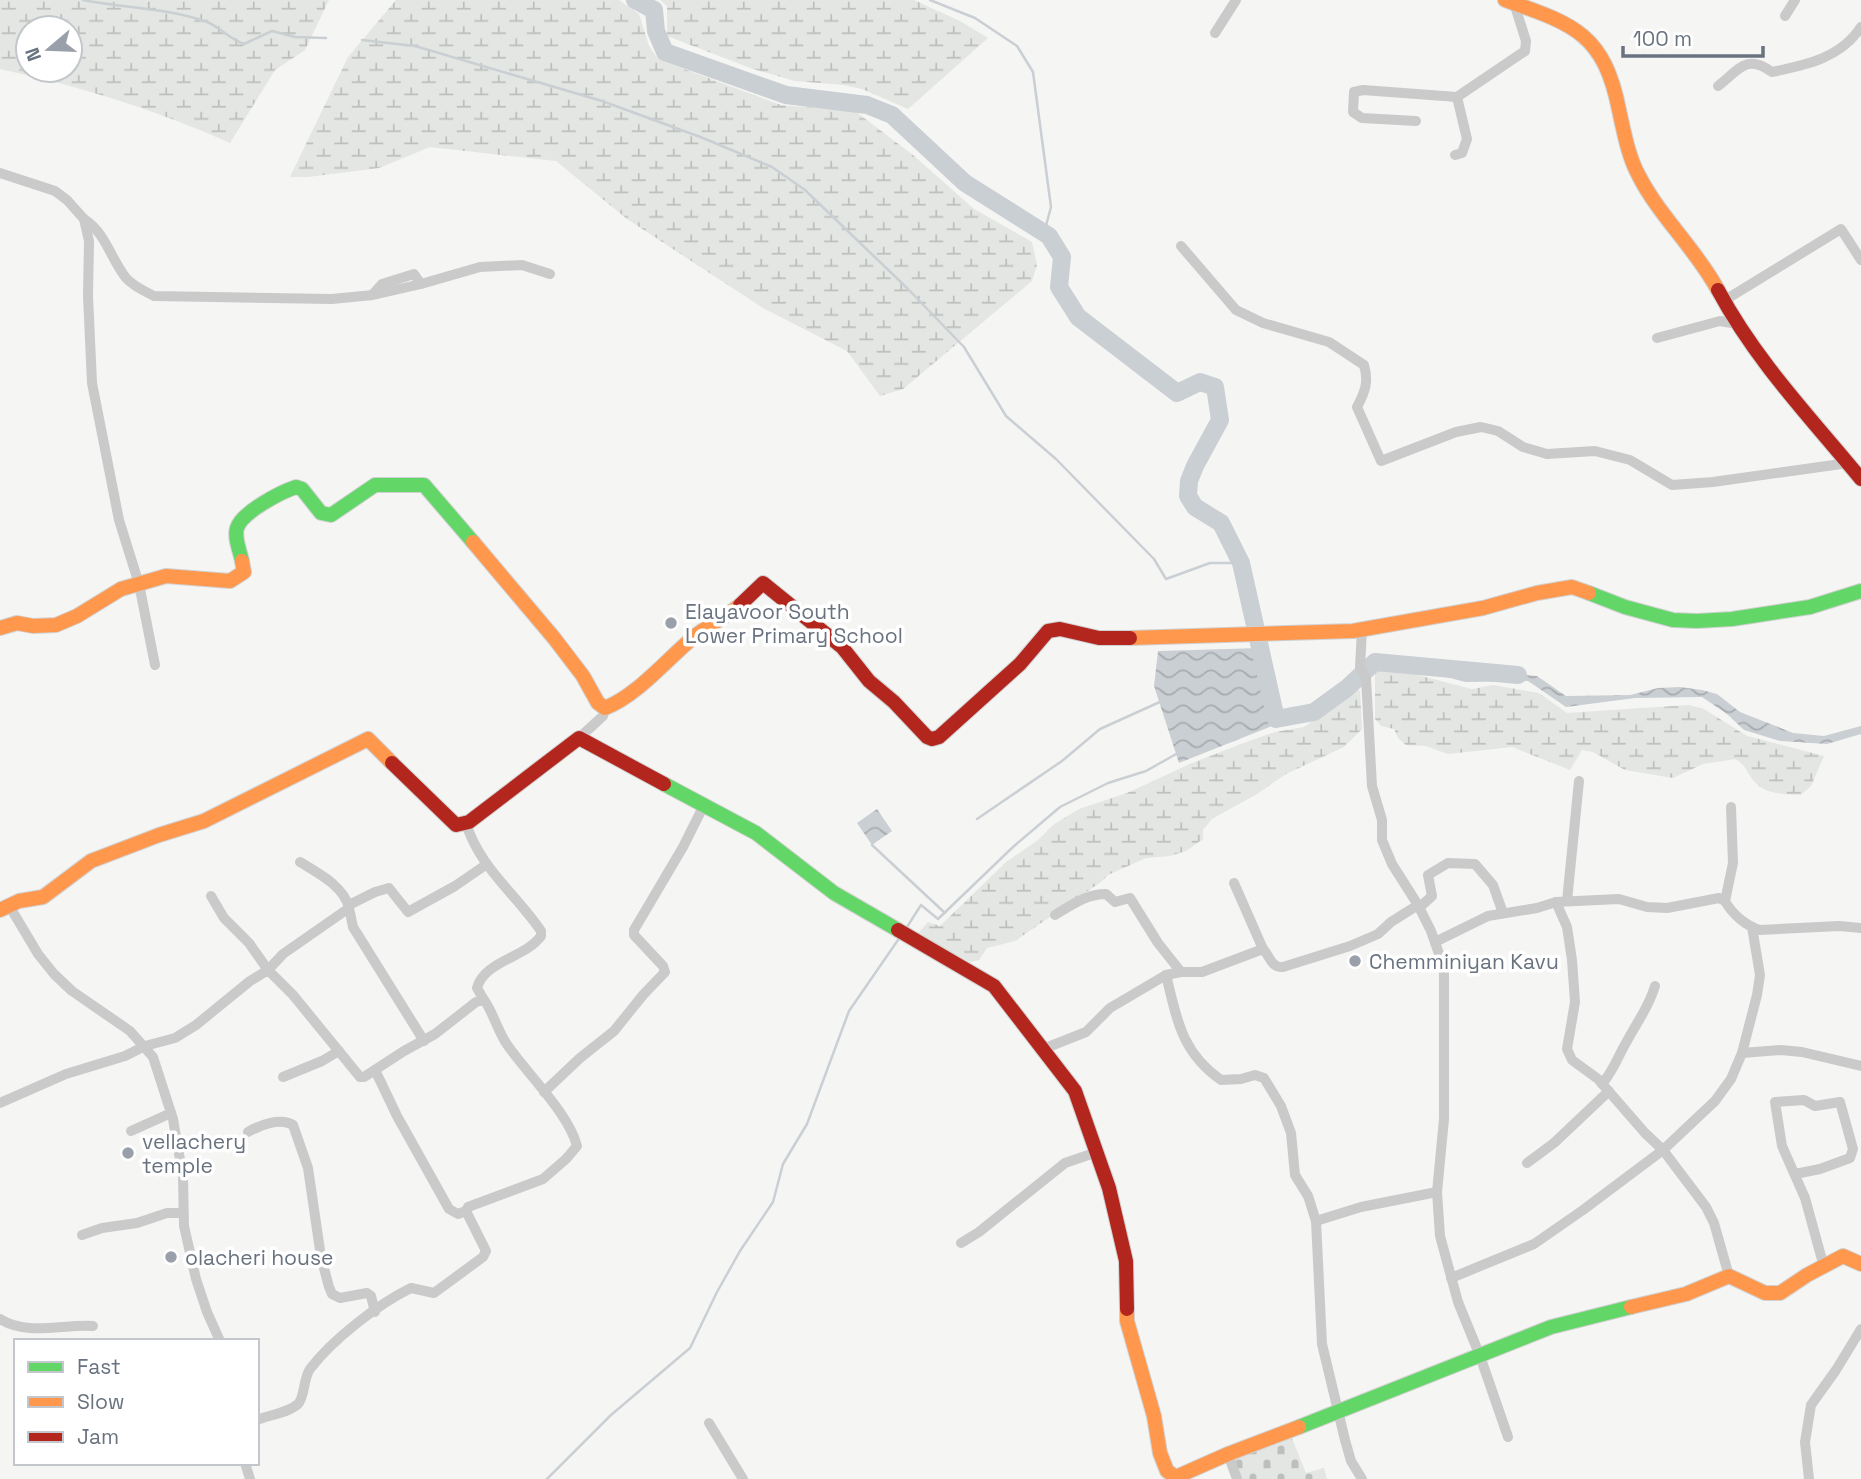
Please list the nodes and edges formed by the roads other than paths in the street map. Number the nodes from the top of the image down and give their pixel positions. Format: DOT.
graph roads {
  1 [pos="1236,0"];
  2 [pos="1796,0"];
  3 [pos="1508,1"];
  4 [pos="1785,16"];
  5 [pos="1861,27"];
  6 [pos="1215,33"];
  7 [pos="1718,86"];
  8 [pos="1457,97"];
  9 [pos="1416,121"];
  10 [pos="1455,155"];
  11 [pos="0,173"];
  12 [pos="85,219"];
  13 [pos="1181,246"];
  14 [pos="1861,260"];
  15 [pos="550,274"];
  16 [pos="1725,300"];
  17 [pos="1737,324"];
  18 [pos="1657,338"];
  19 [pos="1848,463"];
  20 [pos="1861,479"];
  21 [pos="138,584"];
  22 [pos="1861,591"];
  23 [pos="0,628"];
  24 [pos="1362,630"];
  25 [pos="155,665"];
  26 [pos="605,708"];
  27 [pos="579,738"];
  28 [pos="1579,781"];
  29 [pos="704,805"];
  30 [pos="1731,807"];
  31 [pos="466,822"];
  32 [pos="300,862"];
  33 [pos="486,864"];
  34 [pos="1234,883"];
  35 [pos="211,897"];
  36 [pos="1567,901"];
  37 [pos="1725,901"];
  38 [pos="1556,902"];
  39 [pos="349,906"];
  40 [pos="1418,906"];
  41 [pos="5,908"];
  42 [pos="1503,913"];
  43 [pos="1055,915"];
  44 [pos="1752,927"];
  45 [pos="1861,928"];
  46 [pos="1435,942"];
  47 [pos="1263,949"];
  48 [pos="268,970"];
  49 [pos="1181,972"];
  50 [pos="1166,975"];
  51 [pos="1655,986"];
  52 [pos="484,1000"];
  53 [pos="424,1041"];
  54 [pos="145,1046"];
  55 [pos="1043,1049"];
  56 [pos="340,1051"];
  57 [pos="1742,1053"];
  58 [pos="1861,1066"];
  59 [pos="375,1070"];
  60 [pos="283,1077"];
  61 [pos="1605,1087"];
  62 [pos="544,1092"];
  63 [pos="0,1103"];
  64 [pos="171,1113"];
  65 [pos="131,1131"];
  66 [pos="248,1132"];
  67 [pos="1663,1150"];
  68 [pos="1097,1152"];
  69 [pos="1527,1163"];
  70 [pos="1795,1174"];
  71 [pos="1437,1192"];
  72 [pos="466,1211"];
  73 [pos="183,1213"];
  74 [pos="1316,1221"];
  75 [pos="82,1235"];
  76 [pos="961,1243"];
  77 [pos="1861,1264"];
  78 [pos="1824,1267"];
  79 [pos="1729,1276"];
  80 [pos="1451,1278"];
  81 [pos="375,1312"];
  82 [pos="0,1319"];
  83 [pos="93,1326"];
  84 [pos="1861,1329"];
  85 [pos="219,1339"];
  86 [pos="1480,1356"];
  87 [pos="1338,1413"];
  88 [pos="259,1419"];
  89 [pos="709,1423"];
  90 [pos="1508,1437"];
  91 [pos="1228,1454"];
  92 [pos="1175,1478"];
  93 [pos="743,1479"];
  94 [pos="1237,1479"];
  95 [pos="1362,1479"];
  96 [pos="1809,1479"];
  1 -- 6 [label="street"];
  2 -- 4 [label="street"];
  3 -- 8 [label="street"];
  3 -- 16 [label="main road"];
  5 -- 7 [label="street"];
  8 -- 9 [label="street"];
  8 -- 10 [label="street"];
  11 -- 12 [label="street"];
  12 -- 15 [label="street"];
  12 -- 21 [label="street"];
  13 -- 19 [label="street"];
  14 -- 16 [label="street"];
  16 -- 17 [label="main road"];
  17 -- 18 [label="street"];
  17 -- 19 [label="main road"];
  19 -- 20 [label="main road"];
  21 -- 23 [label="main road"];
  21 -- 25 [label="street"];
  21 -- 26 [label="main road"];
  22 -- 24 [label="main road"];
  24 -- 26 [label="main road"];
  24 -- 40 [label="street"];
  26 -- 27 [label="street"];
  27 -- 29 [label="main road"];
  27 -- 31 [label="main road"];
  28 -- 36 [label="street"];
  29 -- 55 [label="main road"];
  29 -- 62 [label="street"];
  30 -- 37 [label="street"];
  31 -- 33 [label="street"];
  31 -- 41 [label="main road"];
  32 -- 39 [label="street"];
  33 -- 39 [label="street"];
  33 -- 52 [label="street"];
  34 -- 47 [label="street"];
  35 -- 48 [label="street"];
  36 -- 37 [label="street"];
  36 -- 38 [label="street"];
  37 -- 44 [label="street"];
  38 -- 42 [label="street"];
  38 -- 61 [label="street"];
  39 -- 48 [label="street"];
  39 -- 53 [label="street"];
  40 -- 42 [label="street"];
  40 -- 46 [label="street"];
  40 -- 47 [label="street"];
  41 -- 54 [label="street"];
  42 -- 46 [label="street"];
  43 -- 49 [label="street"];
  44 -- 45 [label="street"];
  44 -- 57 [label="street"];
  46 -- 71 [label="street"];
  47 -- 49 [label="street"];
  48 -- 54 [label="street"];
  48 -- 56 [label="street"];
  49 -- 50 [label="street"];
  50 -- 55 [label="street"];
  50 -- 74 [label="street"];
  51 -- 61 [label="street"];
  52 -- 53 [label="street"];
  52 -- 62 [label="street"];
  53 -- 59 [label="street"];
  54 -- 63 [label="street"];
  54 -- 64 [label="street"];
  55 -- 68 [label="main road"];
  56 -- 59 [label="street"];
  56 -- 60 [label="street"];
  57 -- 58 [label="street"];
  57 -- 67 [label="street"];
  59 -- 72 [label="street"];
  61 -- 67 [label="street"];
  61 -- 69 [label="street"];
  62 -- 72 [label="street"];
  64 -- 65 [label="street"];
  64 -- 73 [label="street"];
  66 -- 81 [label="street"];
  67 -- 79 [label="street"];
  67 -- 80 [label="street"];
  68 -- 76 [label="street"];
  68 -- 92 [label="main road"];
  70 -- 70 [label="street"];
  70 -- 78 [label="street"];
  71 -- 74 [label="street"];
  71 -- 80 [label="street"];
  72 -- 81 [label="street"];
  73 -- 75 [label="street"];
  73 -- 85 [label="street"];
  74 -- 87 [label="street"];
  77 -- 78 [label="main road"];
  78 -- 79 [label="main road"];
  79 -- 86 [label="main road"];
  80 -- 86 [label="street"];
  81 -- 88 [label="street"];
  82 -- 83 [label="street"];
  84 -- 96 [label="street"];
  86 -- 87 [label="main road"];
  86 -- 90 [label="street"];
  87 -- 91 [label="main road"];
  87 -- 95 [label="street"];
  89 -- 93 [label="street"];
  91 -- 92 [label="main road"];
  91 -- 94 [label="street"];
}
